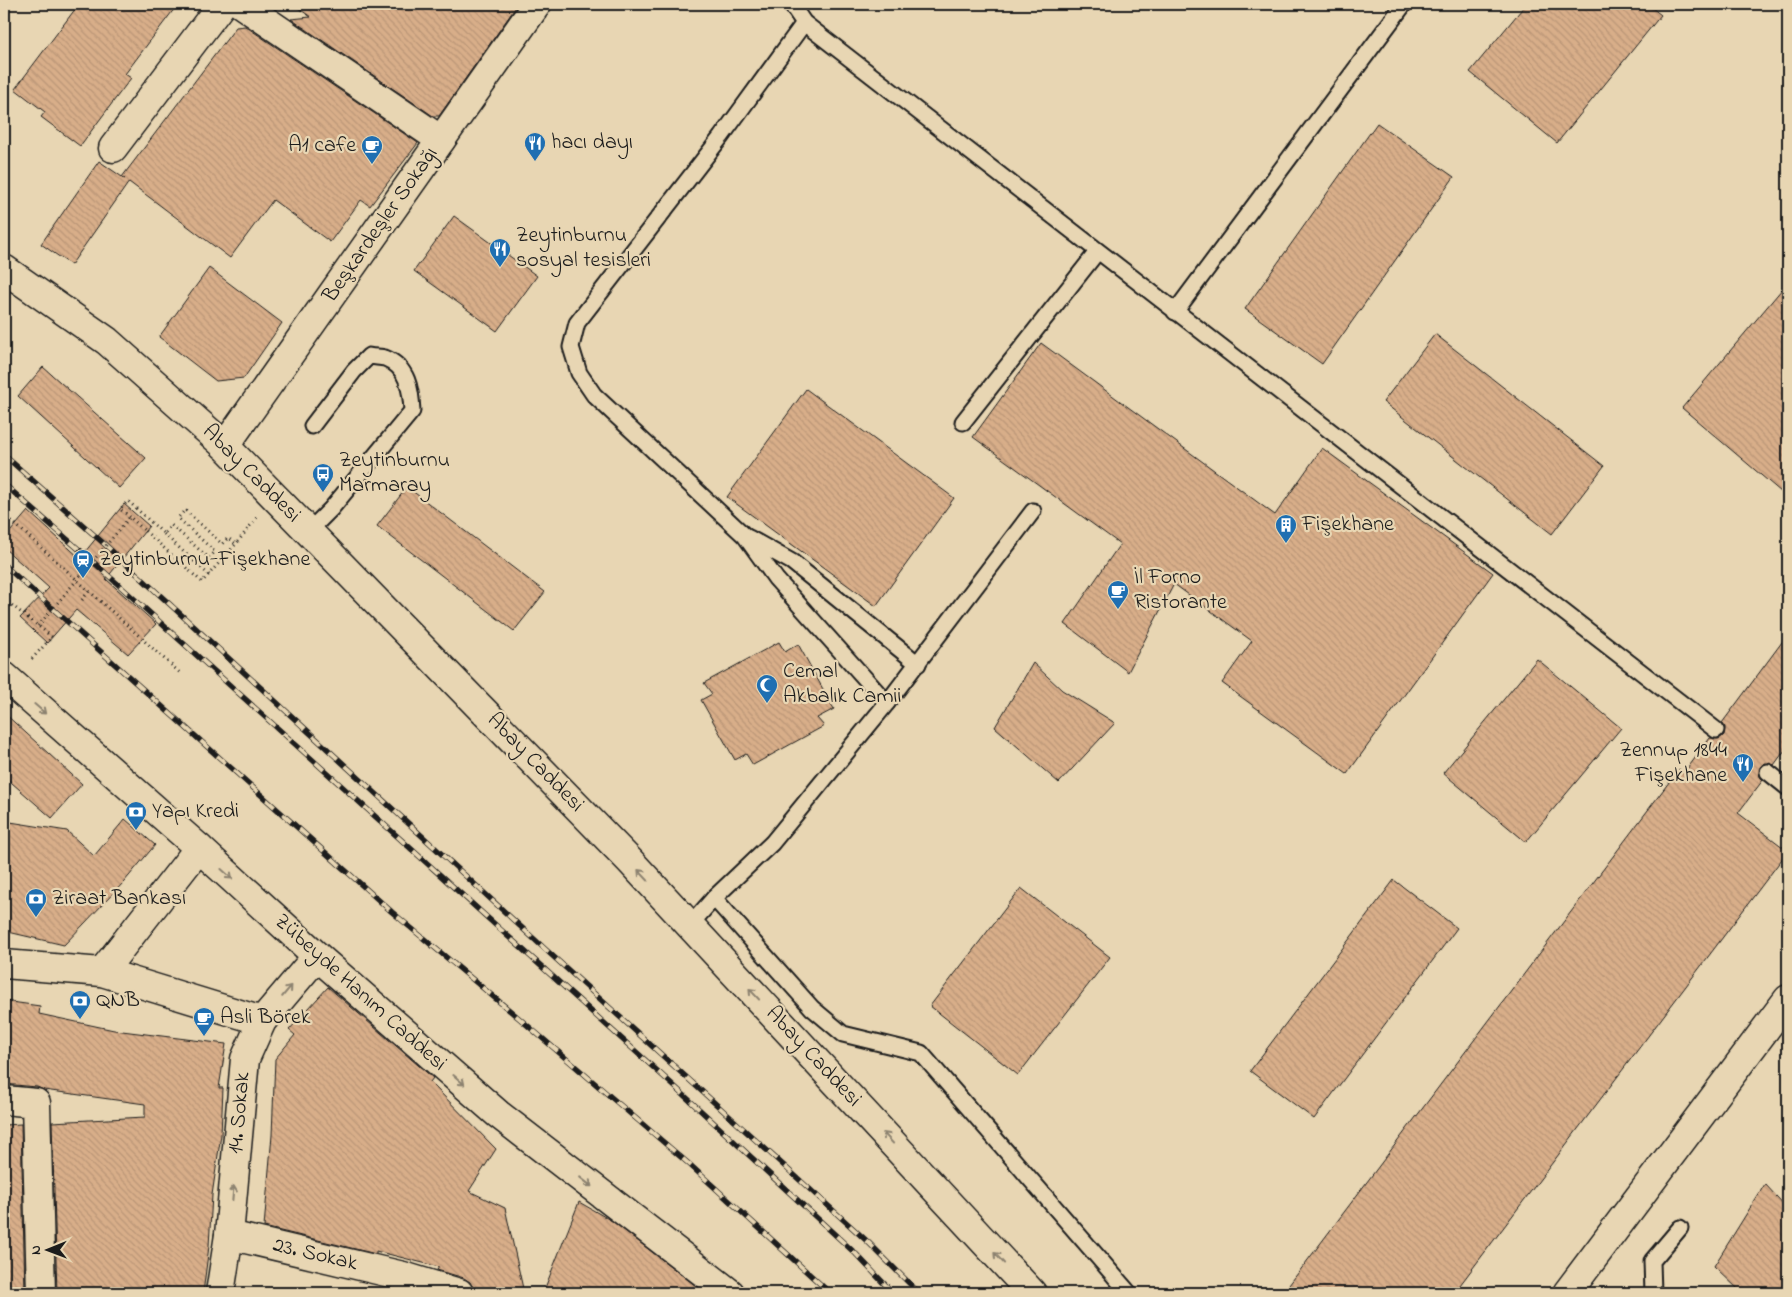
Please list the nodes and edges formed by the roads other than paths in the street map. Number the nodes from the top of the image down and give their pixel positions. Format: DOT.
graph roads {
  1 [pos="222,4"];
  2 [pos="241,4"];
  3 [pos="537,4"];
  4 [pos="791,4"];
  5 [pos="1404,4"];
  6 [pos="804,23"];
  7 [pos="441,140"];
  8 [pos="114,148"];
  9 [pos="1097,252"];
  10 [pos="4,269"];
  11 [pos="1175,312"];
  12 [pos="963,422"];
  13 [pos="312,426"];
  14 [pos="225,446"];
  15 [pos="1033,511"];
  16 [pos="309,531"];
  17 [pos="745,536"];
  18 [pos="918,664"];
  19 [pos="4,676"];
  20 [pos="887,703"];
  21 [pos="1716,730"];
  22 [pos="1768,772"];
  23 [pos="1788,788"];
  24 [pos="199,848"];
  25 [pos="714,898"];
  26 [pos="690,925"];
  27 [pos="317,956"];
  28 [pos="4,964"];
  29 [pos="102,972"];
  30 [pos="1788,998"];
  31 [pos="262,1021"];
  32 [pos="4,1100"];
  33 [pos="1680,1228"];
  34 [pos="229,1235"];
  35 [pos="402,1284"];
  36 [pos="41,1293"];
  37 [pos="220,1293"];
  38 [pos="459,1293"];
  39 [pos="730,1293"];
  40 [pos="1032,1293"];
  41 [pos="1129,1293"];
  42 [pos="1567,1293"];
  43 [pos="1652,1293"];
  1 -- 8 [label="street"];
  2 -- 7 [label="street"];
  3 -- 7 [label="street, Beşkardeşler Sokağı"];
  4 -- 6 [label="lane"];
  5 -- 11 [label="lane"];
  6 -- 9 [label="lane"];
  6 -- 17 [label="lane"];
  7 -- 14 [label="street, Beşkardeşler Sokağı"];
  9 -- 11 [label="lane"];
  9 -- 12 [label="lane"];
  10 -- 14 [label="street, Abay Caddesi"];
  11 -- 21 [label="lane"];
  13 -- 16 [label="lane"];
  14 -- 16 [label="street, Abay Caddesi"];
  15 -- 18 [label="lane"];
  26 -- 16 [label="street, Abay Caddesi, one-way"];
  17 -- 18 [label="lane"];
  17 -- 20 [label="lane"];
  18 -- 20 [label="lane"];
  19 -- 24 [label="street, Zübeyde Hanım Caddesi, one-way"];
  20 -- 25 [label="lane"];
  22 -- 23 [label="lane"];
  24 -- 27 [label="street, Zübeyde Hanım Caddesi, one-way"];
  24 -- 29 [label="street"];
  25 -- 26 [label="lane"];
  25 -- 41 [label="lane"];
  40 -- 26 [label="street, Abay Caddesi, one-way"];
  31 -- 27 [label="street, 14. Sokak, one-way"];
  27 -- 39 [label="street, Zübeyde Hanım Caddesi, one-way"];
  28 -- 29 [label="street"];
  29 -- 31 [label="street"];
  30 -- 42 [label="street"];
  34 -- 31 [label="street, 14. Sokak, one-way"];
  32 -- 36 [label="street"];
  33 -- 43 [label="lane"];
  34 -- 35 [label="street, 23. Sokak"];
  34 -- 37 [label="street, 14. Sokak"];
  35 -- 38 [label="street, 23. Sokak"];
}
